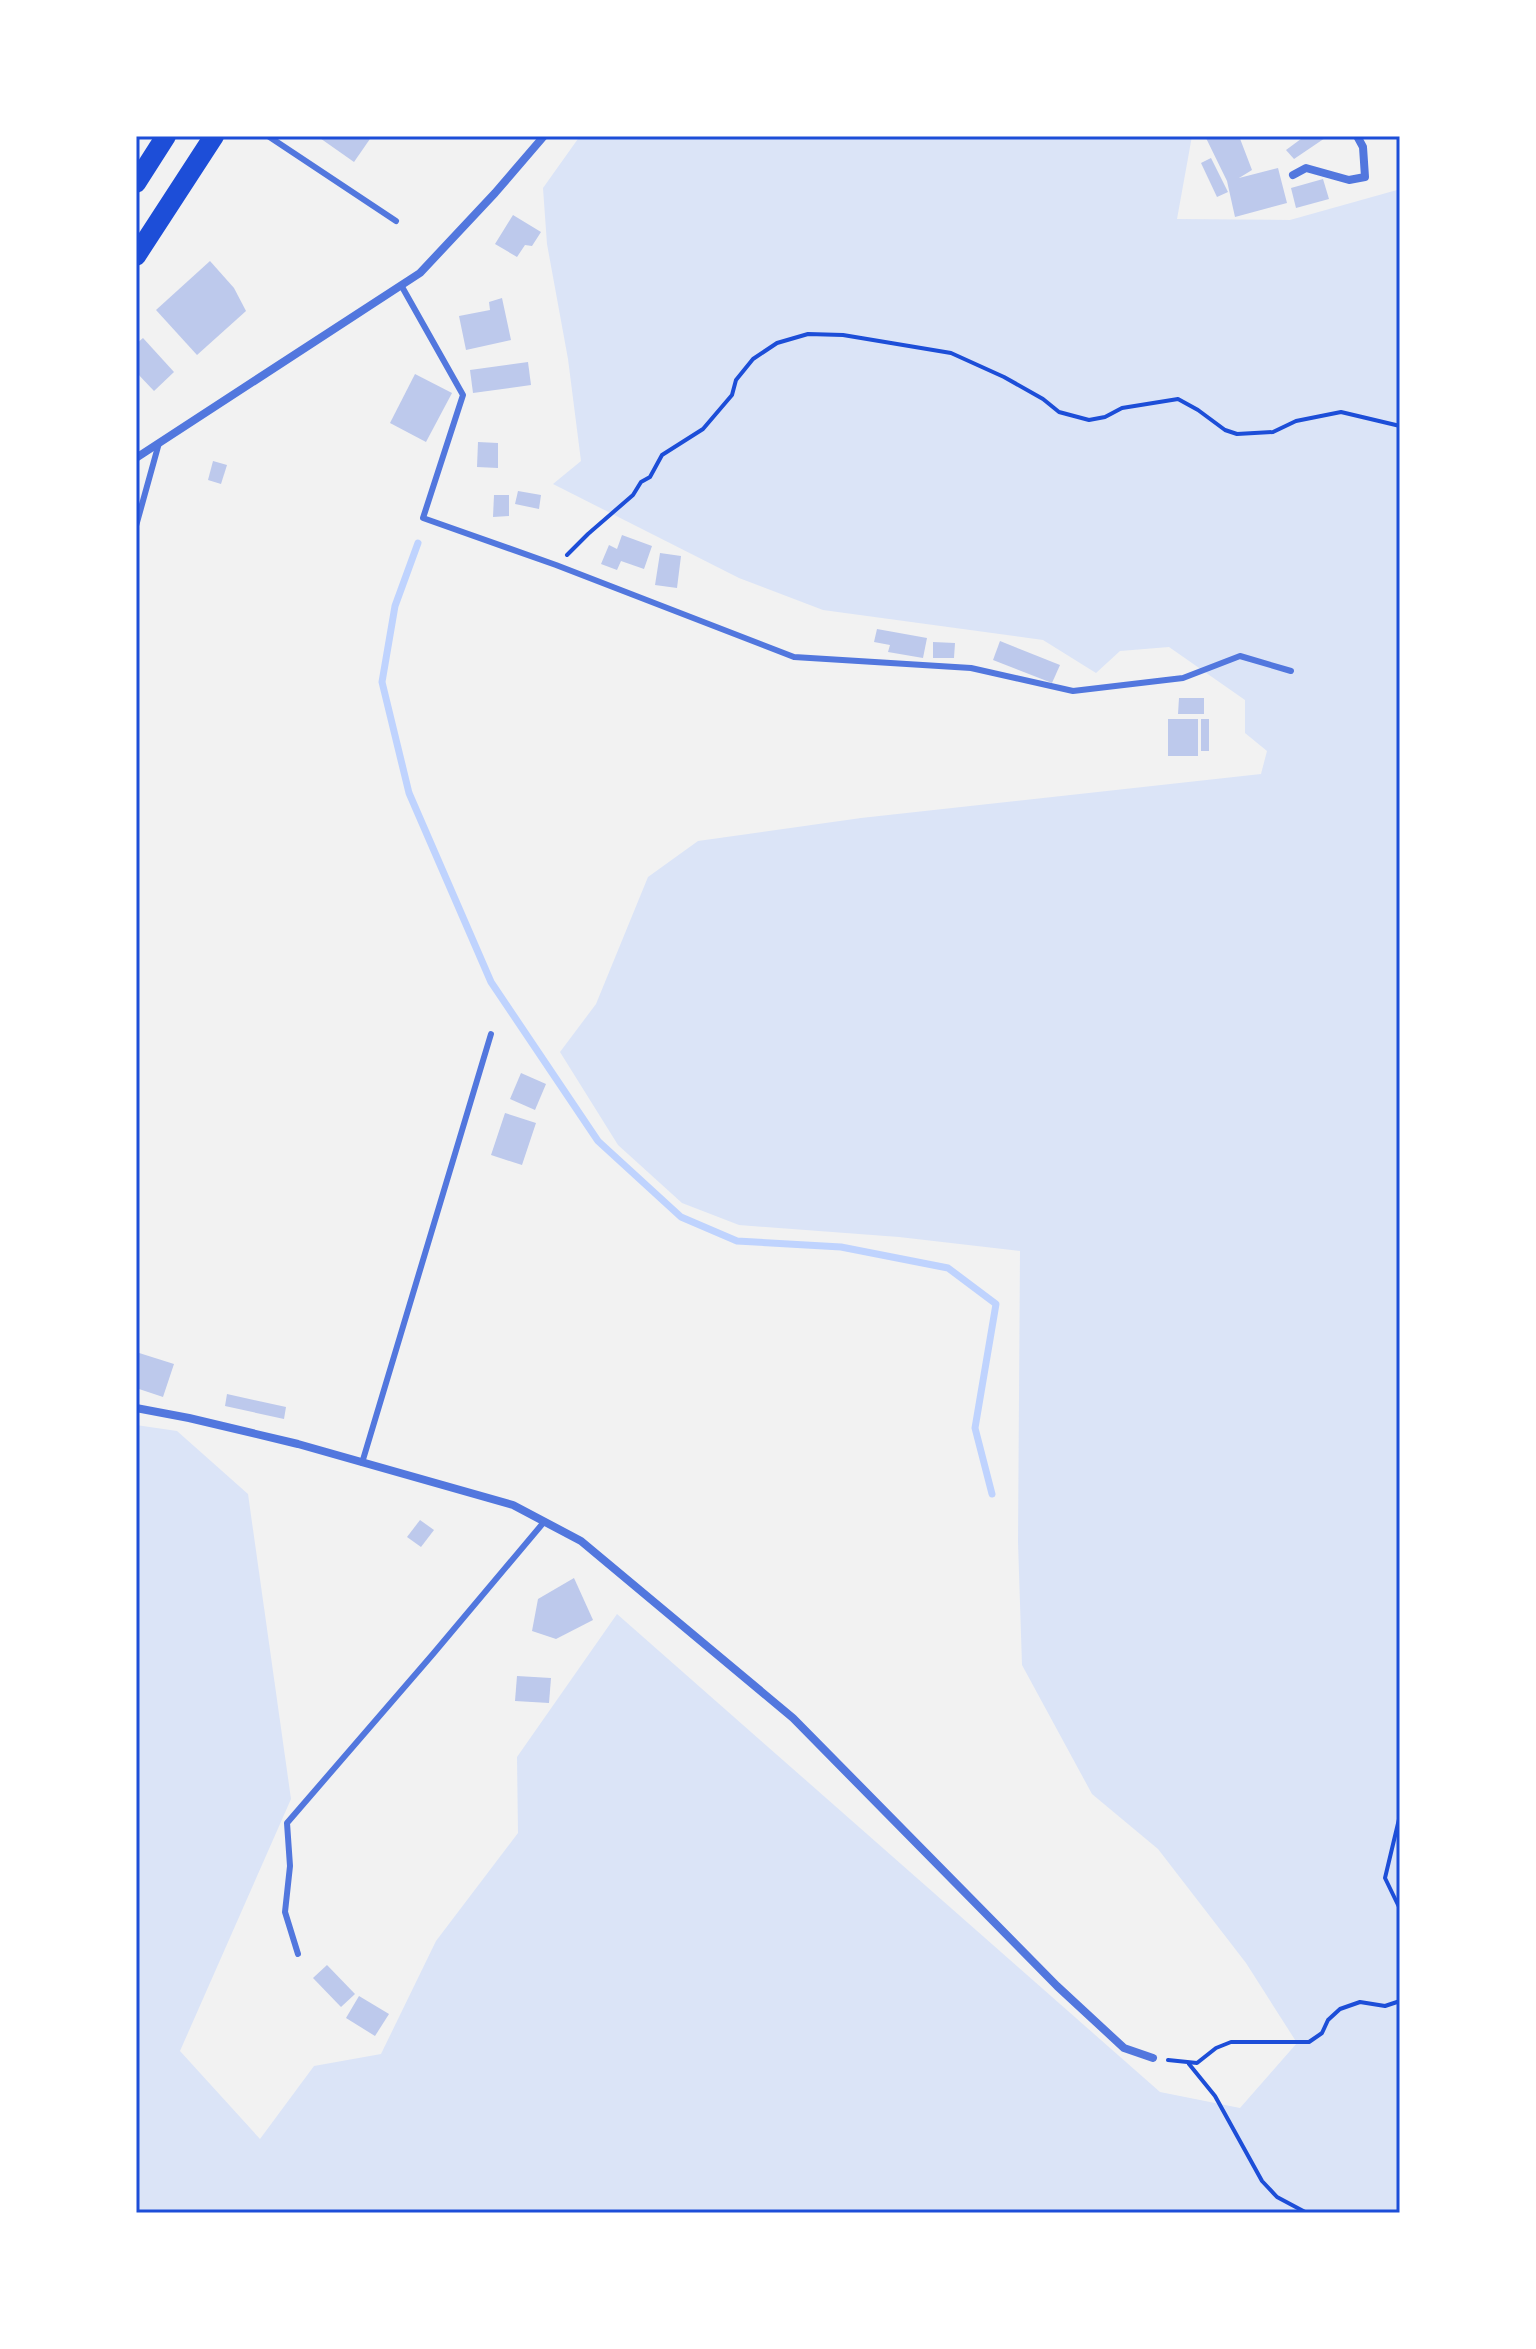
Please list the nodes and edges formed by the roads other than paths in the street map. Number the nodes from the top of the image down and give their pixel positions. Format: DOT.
graph roads {
  1 [pos="166,136"];
  2 [pos="214,136"];
  3 [pos="268,136"];
  4 [pos="544,136"];
  5 [pos="1357,136"];
  6 [pos="1293,175"];
  7 [pos="136,183"];
  8 [pos="396,221"];
  9 [pos="136,256"];
  10 [pos="401,285"];
  11 [pos="159,443"];
  12 [pos="136,458"];
  13 [pos="136,526"];
  14 [pos="1291,671"];
  15 [pos="491,1034"];
  16 [pos="136,1408"];
  17 [pos="362,1463"];
  18 [pos="544,1522"];
  19 [pos="298,1954"];
  20 [pos="1153,2058"];
  1 -- 7 [label="main road"];
  2 -- 9 [label="main road"];
  3 -- 8 [label="lane"];
  4 -- 10 [label="street"];
  5 -- 6 [label="street"];
  10 -- 11 [label="street"];
  10 -- 14 [label="lane"];
  11 -- 12 [label="street"];
  11 -- 13 [label="lane"];
  15 -- 17 [label="lane"];
  16 -- 17 [label="street"];
  17 -- 18 [label="street"];
  18 -- 19 [label="lane"];
  18 -- 20 [label="street"];
}
